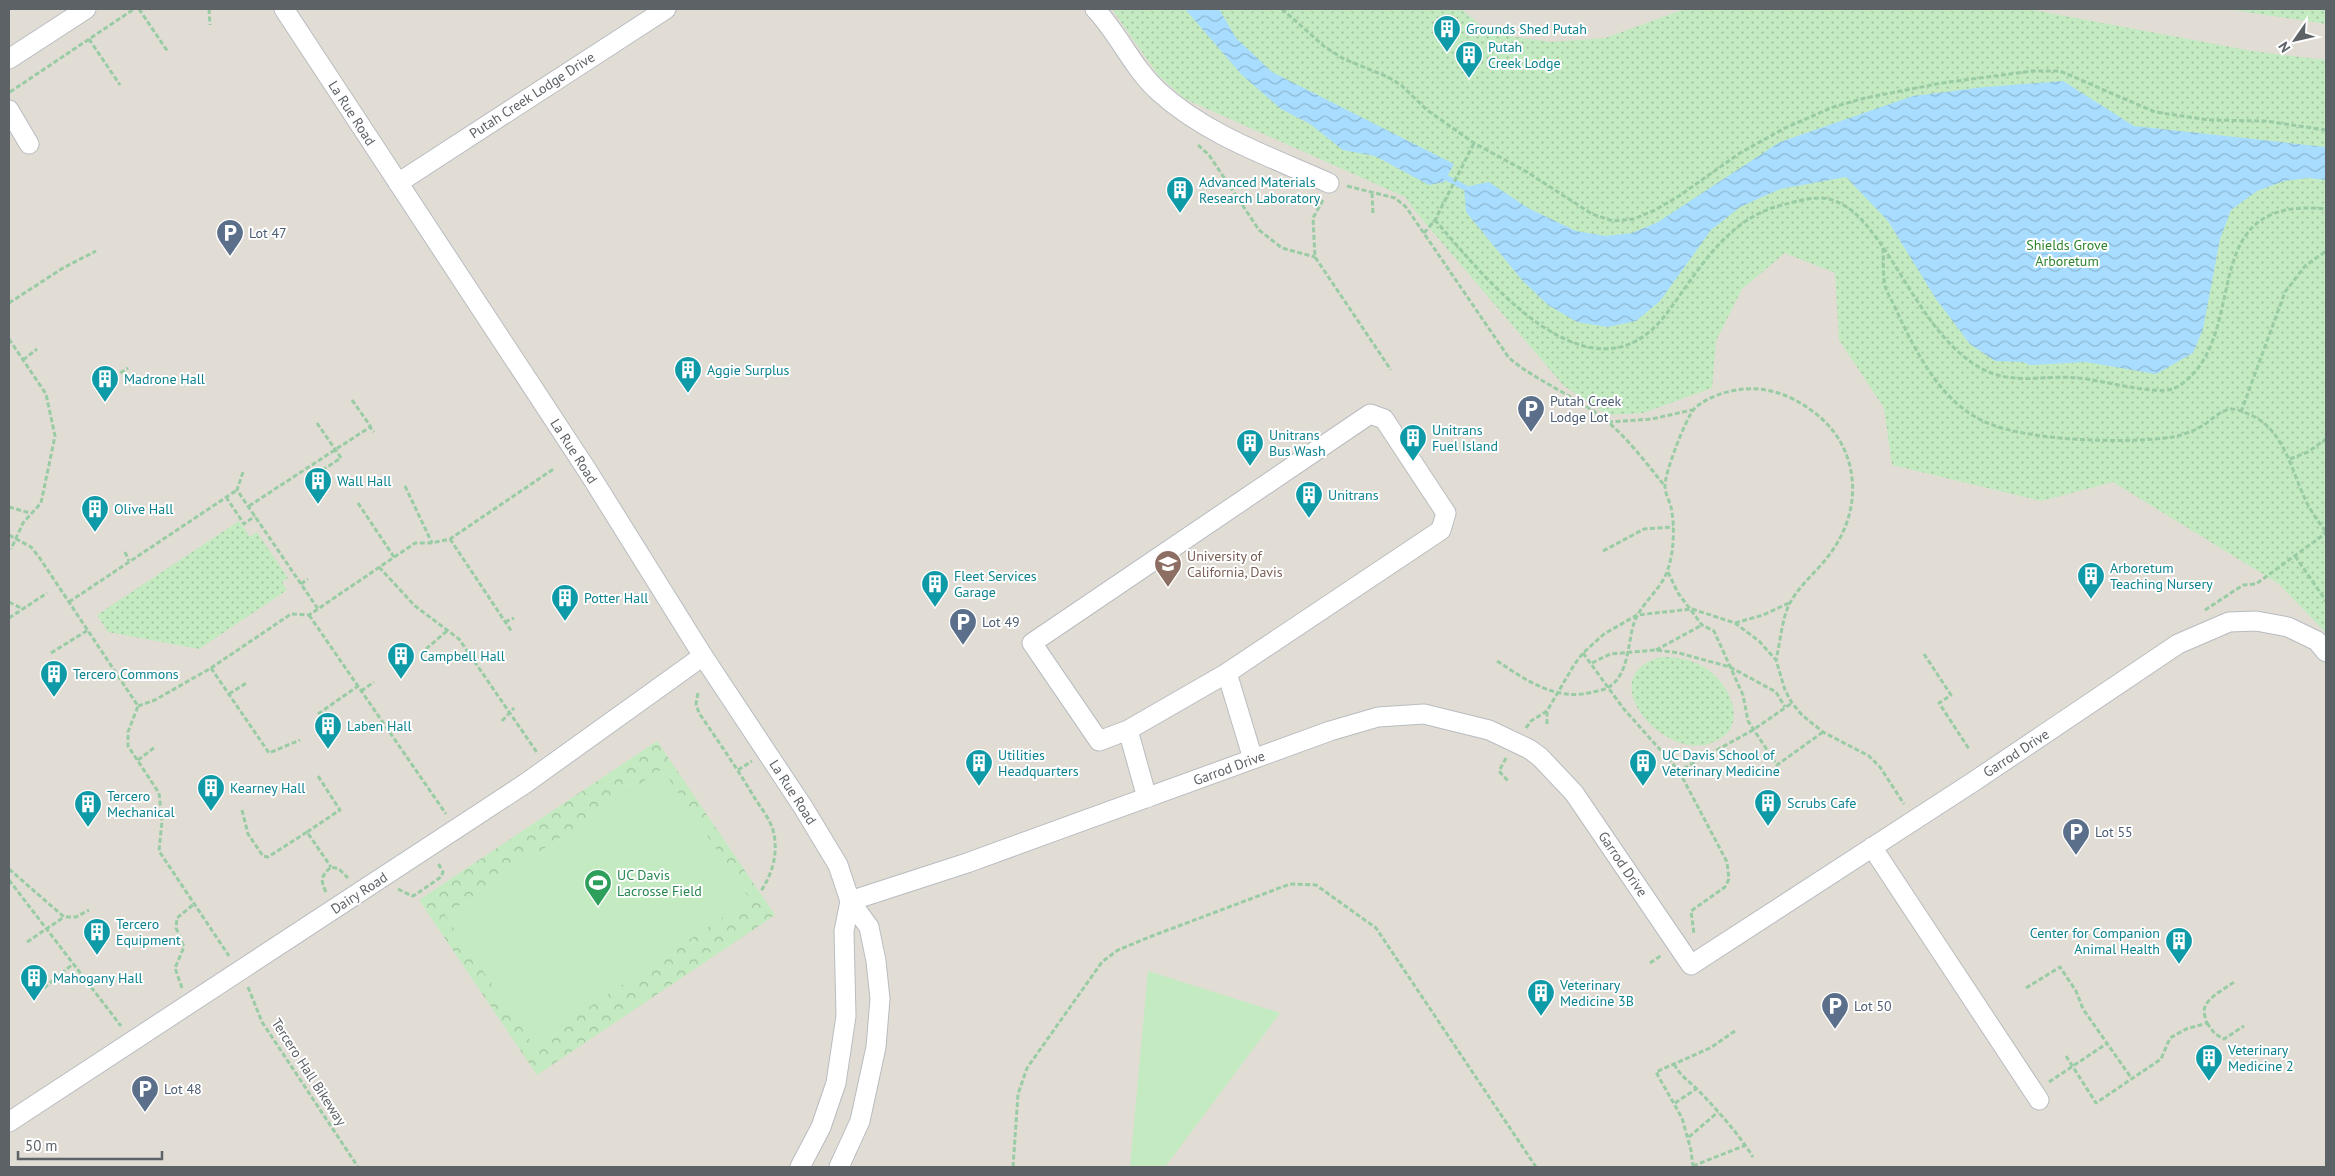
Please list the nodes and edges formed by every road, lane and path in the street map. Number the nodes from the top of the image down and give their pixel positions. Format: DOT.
graph roads {
  1 [pos="86,9"];
  2 [pos="134,9"];
  3 [pos="139,9"];
  4 [pos="209,9"];
  5 [pos="284,9"];
  6 [pos="666,9"];
  7 [pos="1095,9"];
  8 [pos="1282,9"];
  9 [pos="210,25"];
  10 [pos="89,39"];
  11 [pos="168,52"];
  12 [pos="9,59"];
  13 [pos="120,85"];
  14 [pos="14,90"];
  15 [pos="9,110"];
  16 [pos="2326,130"];
  17 [pos="1195,142"];
  18 [pos="1474,143"];
  19 [pos="29,144"];
  20 [pos="398,183"];
  21 [pos="1330,183"];
  22 [pos="1372,193"];
  23 [pos="2326,209"];
  24 [pos="1373,214"];
  25 [pos="1435,220"];
  26 [pos="1424,233"];
  27 [pos="1883,247"];
  28 [pos="96,250"];
  29 [pos="2326,251"];
  30 [pos="1316,257"];
  31 [pos="9,304"];
  32 [pos="9,339"];
  33 [pos="37,349"];
  34 [pos="23,360"];
  35 [pos="128,368"];
  36 [pos="1390,370"];
  37 [pos="114,377"];
  38 [pos="352,400"];
  39 [pos="1693,410"];
  40 [pos="2242,412"];
  41 [pos="1608,422"];
  42 [pos="317,423"];
  43 [pos="370,427"];
  44 [pos="374,432"];
  45 [pos="2326,439"];
  46 [pos="335,449"];
  47 [pos="2290,459"];
  48 [pos="555,468"];
  49 [pos="243,472"];
  50 [pos="314,479"];
  51 [pos="405,486"];
  52 [pos="1664,486"];
  53 [pos="238,490"];
  54 [pos="226,497"];
  55 [pos="358,503"];
  56 [pos="9,506"];
  57 [pos="249,506"];
  58 [pos="30,513"];
  59 [pos="255,516"];
  60 [pos="1673,527"];
  61 [pos="2326,533"];
  62 [pos="9,535"];
  63 [pos="17,539"];
  64 [pos="450,539"];
  65 [pos="432,543"];
  66 [pos="11,549"];
  67 [pos="1603,551"];
  68 [pos="125,552"];
  69 [pos="2295,556"];
  70 [pos="394,558"];
  71 [pos="129,561"];
  72 [pos="380,567"];
  73 [pos="1668,572"];
  74 [pos="308,579"];
  75 [pos="301,584"];
  76 [pos="47,593"];
  77 [pos="2326,601"];
  78 [pos="9,602"];
  79 [pos="69,602"];
  80 [pos="1789,603"];
  81 [pos="23,609"];
  82 [pos="318,609"];
  83 [pos="1692,609"];
  84 [pos="2204,610"];
  85 [pos="309,615"];
  86 [pos="1637,615"];
  87 [pos="9,618"];
  88 [pos="514,618"];
  89 [pos="505,622"];
  90 [pos="1735,623"];
  91 [pos="1702,625"];
  92 [pos="88,630"];
  93 [pos="448,630"];
  94 [pos="512,632"];
  95 [pos="426,649"];
  96 [pos="1656,650"];
  97 [pos="2326,652"];
  98 [pos="51,653"];
  99 [pos="1583,653"];
  100 [pos="1628,653"];
  101 [pos="1924,654"];
  102 [pos="703,656"];
  103 [pos="1776,660"];
  104 [pos="1497,661"];
  105 [pos="1592,663"];
  106 [pos="1730,667"];
  107 [pos="211,668"];
  108 [pos="1227,673"];
  109 [pos="248,682"];
  110 [pos="374,682"];
  111 [pos="358,686"];
  112 [pos="1608,688"];
  113 [pos="361,691"];
  114 [pos="1557,692"];
  115 [pos="698,693"];
  116 [pos="229,694"];
  117 [pos="1792,703"];
  118 [pos="138,706"];
  119 [pos="1785,707"];
  120 [pos="514,708"];
  121 [pos="1547,711"];
  122 [pos="509,712"];
  123 [pos="318,714"];
  124 [pos="502,721"];
  125 [pos="1531,721"];
  126 [pos="1547,724"];
  127 [pos="1128,730"];
  128 [pos="1753,730"];
  129 [pos="1823,732"];
  130 [pos="300,740"];
  131 [pos="155,747"];
  132 [pos="1969,749"];
  133 [pos="538,754"];
  134 [pos="138,760"];
  135 [pos="1253,760"];
  136 [pos="1499,771"];
  137 [pos="1679,771"];
  138 [pos="318,776"];
  139 [pos="1509,782"];
  140 [pos="1147,798"];
  141 [pos="242,810"];
  142 [pos="446,814"];
  143 [pos="1914,820"];
  144 [pos="307,832"];
  145 [pos="1872,847"];
  146 [pos="438,862"];
  147 [pos="331,867"];
  148 [pos="9,869"];
  149 [pos="348,878"];
  150 [pos="9,880"];
  151 [pos="398,889"];
  152 [pos="761,891"];
  153 [pos="326,892"];
  154 [pos="850,901"];
  155 [pos="194,904"];
  156 [pos="89,910"];
  157 [pos="64,917"];
  158 [pos="46,929"];
  159 [pos="1694,934"];
  160 [pos="27,942"];
  161 [pos="1664,954"];
  162 [pos="231,960"];
  163 [pos="1650,963"];
  164 [pos="73,964"];
  165 [pos="2234,982"];
  166 [pos="247,985"];
  167 [pos="44,988"];
  168 [pos="182,988"];
  169 [pos="2026,988"];
  170 [pos="2207,1023"];
  171 [pos="2244,1026"];
  172 [pos="122,1028"];
  173 [pos="1735,1031"];
  174 [pos="2106,1044"];
  175 [pos="2066,1056"];
  176 [pos="1674,1064"];
  177 [pos="2073,1067"];
  178 [pos="2132,1079"];
  179 [pos="1696,1089"];
  180 [pos="2036,1096"];
  181 [pos="1675,1103"];
  182 [pos="1718,1112"];
  183 [pos="9,1122"];
  184 [pos="1689,1137"];
  185 [pos="1746,1146"];
  186 [pos="1754,1157"];
  187 [pos="1693,1166"];
  188 [pos="358,1167"];
  189 [pos="800,1167"];
  190 [pos="839,1167"];
  191 [pos="1013,1167"];
  192 [pos="1536,1167"];
  1 -- 12 [label="street"];
  2 -- 10 [label="path"];
  3 -- 11 [label="path"];
  4 -- 9 [label="path"];
  5 -- 20 [label="street, La Rue Road"];
  6 -- 20 [label="street, Putah Creek Lodge Drive"];
  7 -- 21 [label="street"];
  8 -- 18 [label="path"];
  10 -- 13 [label="path"];
  10 -- 14 [label="path"];
  15 -- 19 [label="street"];
  16 -- 18 [label="path"];
  17 -- 30 [label="path"];
  18 -- 25 [label="path"];
  20 -- 102 [label="street, La Rue Road"];
  21 -- 22 [label="path"];
  21 -- 30 [label="path"];
  22 -- 24 [label="path"];
  22 -- 26 [label="path"];
  23 -- 27 [label="path"];
  25 -- 26 [label="path"];
  25 -- 27 [label="path"];
  26 -- 41 [label="path"];
  27 -- 40 [label="path"];
  28 -- 31 [label="path"];
  29 -- 40 [label="path"];
  30 -- 36 [label="path"];
  32 -- 34 [label="path"];
  33 -- 34 [label="path"];
  34 -- 58 [label="path"];
  35 -- 37 [label="path"];
  38 -- 43 [label="path"];
  39 -- 41 [label="path"];
  39 -- 52 [label="path"];
  39 -- 80 [label="path"];
  40 -- 47 [label="path"];
  41 -- 52 [label="path"];
  42 -- 46 [label="path"];
  43 -- 44 [label="path"];
  43 -- 46 [label="path"];
  45 -- 47 [label="path"];
  46 -- 50 [label="path"];
  46 -- 57 [label="path"];
  47 -- 61 [label="path"];
  48 -- 64 [label="path"];
  49 -- 53 [label="path"];
  51 -- 65 [label="path"];
  52 -- 60 [label="path"];
  53 -- 54 [label="path"];
  53 -- 57 [label="path"];
  54 -- 59 [label="path"];
  54 -- 71 [label="path"];
  55 -- 70 [label="path"];
  56 -- 58 [label="path"];
  57 -- 59 [label="path"];
  58 -- 63 [label="path"];
  59 -- 75 [label="path"];
  60 -- 67 [label="path"];
  60 -- 73 [label="path"];
  61 -- 69 [label="path"];
  62 -- 63 [label="path"];
  63 -- 66 [label="path"];
  63 -- 79 [label="path"];
  64 -- 65 [label="path"];
  64 -- 89 [label="path"];
  65 -- 70 [label="path"];
  68 -- 71 [label="path"];
  69 -- 77 [label="path"];
  69 -- 84 [label="path"];
  70 -- 72 [label="path"];
  71 -- 79 [label="path"];
  72 -- 82 [label="path"];
  72 -- 93 [label="path"];
  73 -- 83 [label="path"];
  73 -- 86 [label="path"];
  74 -- 75 [label="path"];
  75 -- 82 [label="path"];
  76 -- 81 [label="path"];
  78 -- 81 [label="path"];
  79 -- 92 [label="path"];
  80 -- 90 [label="path"];
  80 -- 103 [label="path"];
  81 -- 87 [label="path"];
  82 -- 85 [label="path"];
  83 -- 86 [label="path"];
  83 -- 90 [label="path"];
  83 -- 91 [label="path"];
  85 -- 107 [label="path"];
  85 -- 111 [label="path"];
  86 -- 99 [label="path"];
  86 -- 100 [label="path"];
  88 -- 89 [label="path"];
  89 -- 94 [label="path"];
  90 -- 103 [label="path"];
  91 -- 96 [label="path"];
  91 -- 106 [label="path"];
  92 -- 98 [label="path"];
  92 -- 118 [label="path"];
  93 -- 95 [label="path"];
  93 -- 122 [label="path"];
  96 -- 100 [label="path"];
  96 -- 106 [label="path"];
  97 -- 143 [label="street, Garrod Drive"];
  99 -- 105 [label="path"];
  99 -- 114 [label="path"];
  100 -- 105 [label="path"];
  100 -- 112 [label="path"];
  101 -- 132 [label="path"];
  102 -- 154 [label="street, La Rue Road"];
  102 -- 183 [label="street, Dairy Road"];
  103 -- 117 [label="path"];
  104 -- 114 [label="path"];
  105 -- 112 [label="path"];
  106 -- 119 [label="path"];
  106 -- 128 [label="path"];
  107 -- 116 [label="path"];
  107 -- 118 [label="path"];
  108 -- 127 [label="street"];
  108 -- 127 [label="street"];
  108 -- 135 [label="street"];
  109 -- 116 [label="path"];
  110 -- 113 [label="path"];
  111 -- 113 [label="path"];
  111 -- 123 [label="path"];
  112 -- 114 [label="path"];
  112 -- 137 [label="path"];
  113 -- 142 [label="path"];
  114 -- 121 [label="path"];
  115 -- 152 [label="path"];
  116 -- 130 [label="path"];
  117 -- 119 [label="path"];
  117 -- 129 [label="path"];
  118 -- 134 [label="path"];
  119 -- 128 [label="path"];
  120 -- 122 [label="path"];
  121 -- 125 [label="path"];
  121 -- 126 [label="path"];
  122 -- 124 [label="path"];
  122 -- 133 [label="path"];
  127 -- 140 [label="street"];
  128 -- 129 [label="path"];
  128 -- 137 [label="path"];
  129 -- 143 [label="path"];
  131 -- 134 [label="path"];
  134 -- 155 [label="path"];
  135 -- 140 [label="street, Garrod Drive"];
  135 -- 145 [label="street, Garrod Drive"];
  136 -- 139 [label="path"];
  137 -- 159 [label="path"];
  138 -- 144 [label="path"];
  140 -- 154 [label="street, Garrod Drive"];
  141 -- 144 [label="path"];
  143 -- 145 [label="street, Garrod Drive"];
  144 -- 147 [label="path"];
  145 -- 180 [label="street"];
  146 -- 151 [label="path"];
  147 -- 149 [label="path"];
  147 -- 153 [label="path"];
  148 -- 157 [label="path"];
  150 -- 158 [label="path"];
  154 -- 189 [label="street"];
  154 -- 190 [label="street, La Rue Road"];
  155 -- 162 [label="path"];
  155 -- 168 [label="path"];
  156 -- 157 [label="path"];
  157 -- 158 [label="path"];
  158 -- 160 [label="path"];
  158 -- 164 [label="path"];
  161 -- 163 [label="path"];
  164 -- 167 [label="path"];
  164 -- 172 [label="path"];
  165 -- 170 [label="path"];
  166 -- 188 [label="path, Tercero Hall Bikeway"];
  169 -- 174 [label="path"];
  170 -- 171 [label="path"];
  170 -- 178 [label="path"];
  173 -- 176 [label="path"];
  174 -- 177 [label="path"];
  174 -- 178 [label="path"];
  175 -- 177 [label="path"];
  176 -- 179 [label="path"];
  176 -- 181 [label="path"];
  177 -- 178 [label="path"];
  177 -- 180 [label="path"];
  179 -- 181 [label="path"];
  179 -- 182 [label="path"];
  181 -- 184 [label="path"];
  182 -- 184 [label="path"];
  182 -- 185 [label="path"];
  184 -- 187 [label="path"];
  185 -- 186 [label="path"];
  185 -- 187 [label="path"];
  191 -- 192 [label="path"];
}
